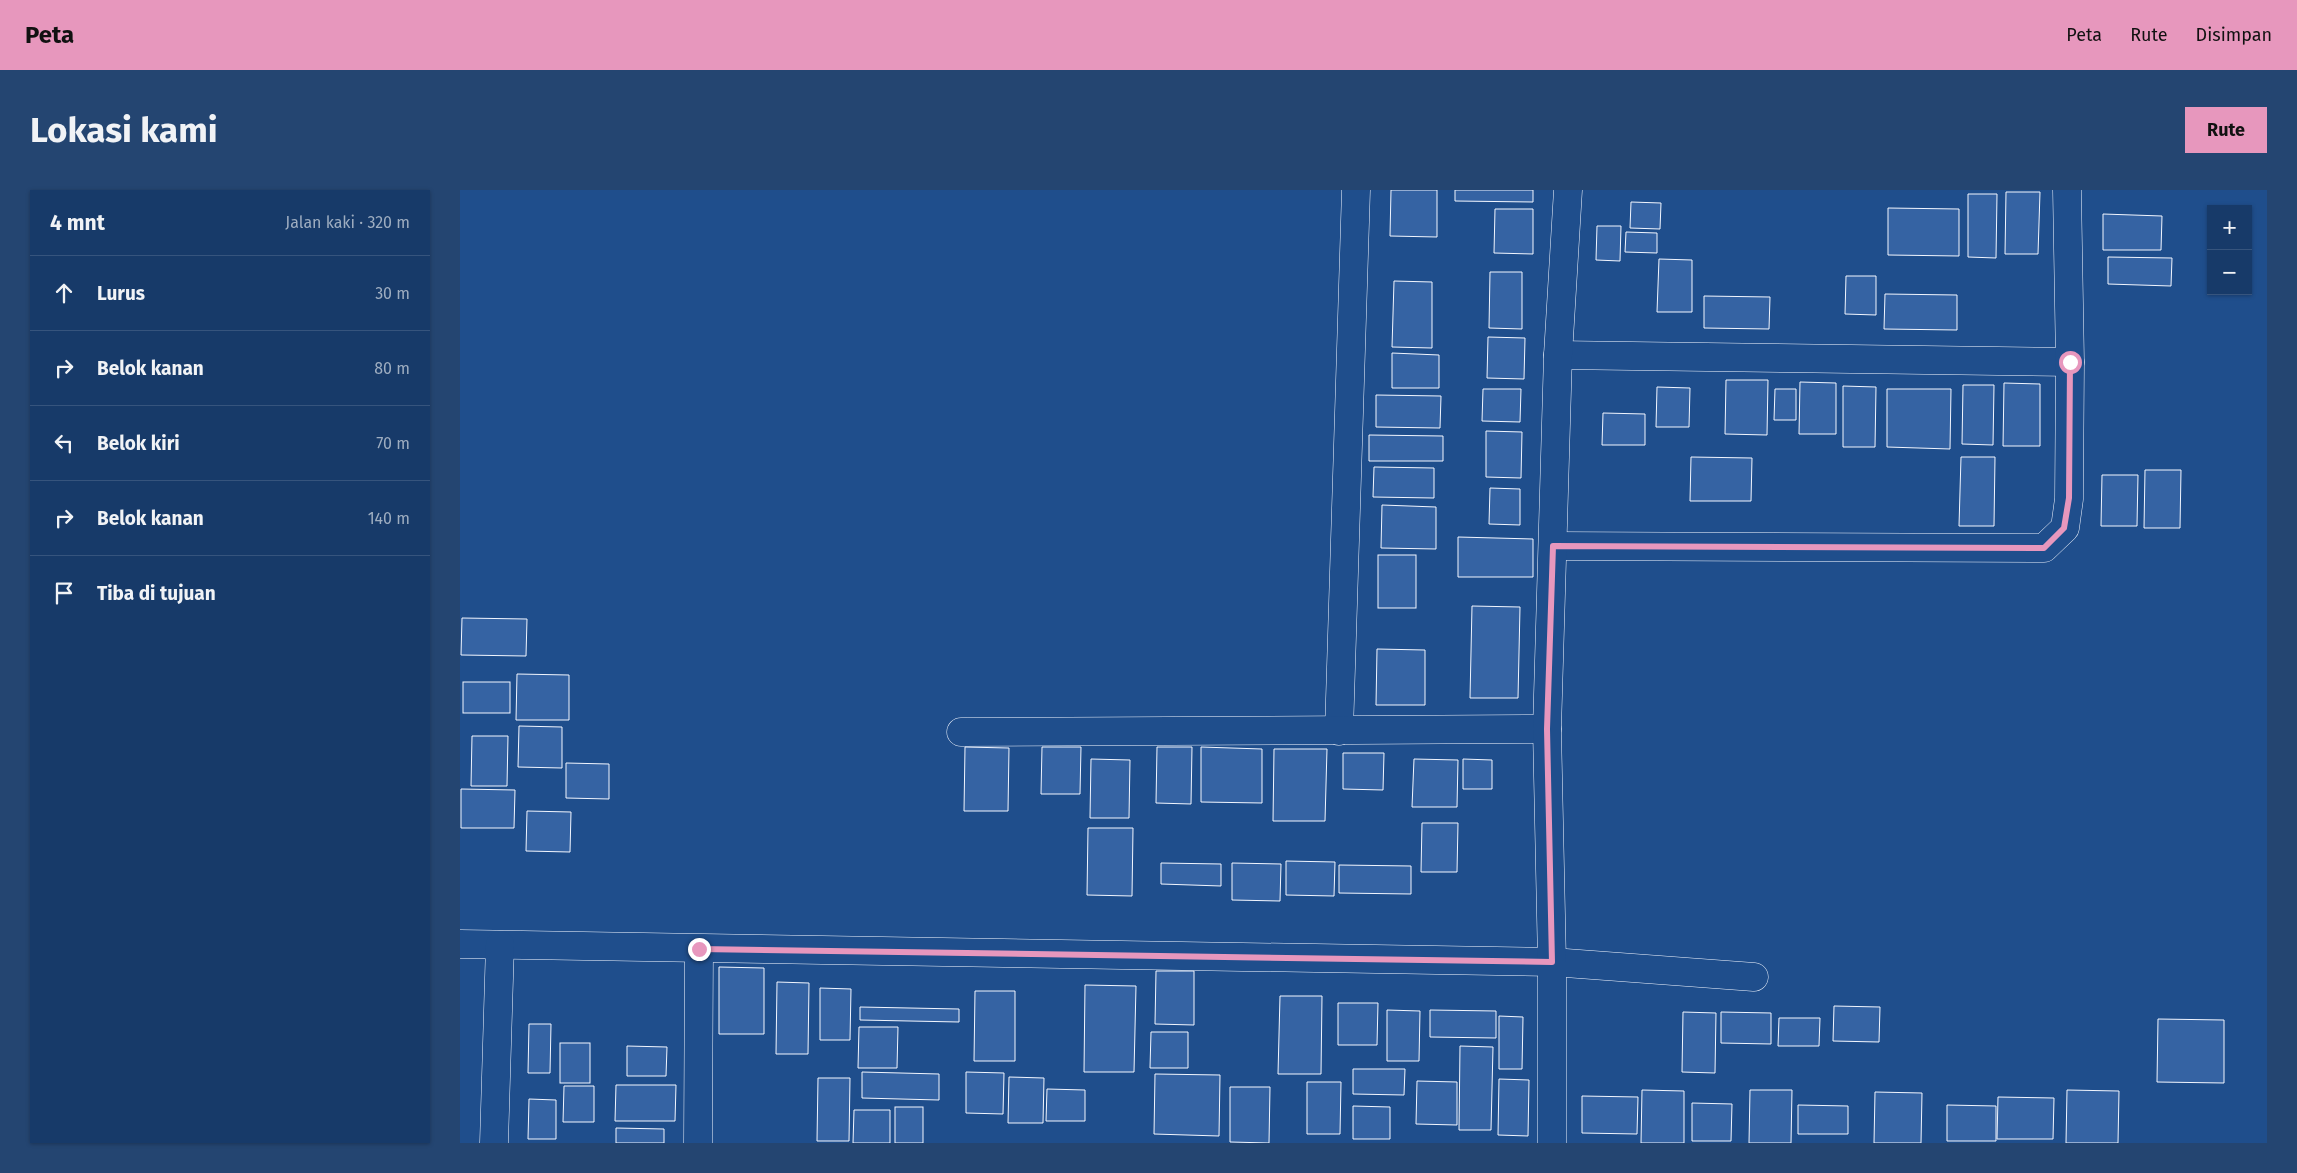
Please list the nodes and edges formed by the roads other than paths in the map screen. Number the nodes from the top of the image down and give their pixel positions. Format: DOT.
graph roads {
  1 [pos="1356,190"];
  2 [pos="1568,190"];
  3 [pos="2067,190"];
  4 [pos="1558,356"];
  5 [pos="2070,362"];
  6 [pos="1553,546"];
  7 [pos="1547,729"];
  8 [pos="1339,731"];
  9 [pos="961,732"];
  10 [pos="460,944"];
  11 [pos="500,945"];
  12 [pos="699,949"];
  13 [pos="1552,962"];
  14 [pos="1754,977"];
  15 [pos="494,1143"];
  16 [pos="698,1143"];
  17 [pos="1552,1143"];
  1 -- 8 [label="street"];
  2 -- 4 [label="street"];
  3 -- 5 [label="street"];
  4 -- 5 [label="street"];
  4 -- 6 [label="street"];
  5 -- 6 [label="street"];
  6 -- 7 [label="street"];
  7 -- 8 [label="street"];
  7 -- 13 [label="street"];
  8 -- 9 [label="street"];
  10 -- 11 [label="street"];
  11 -- 12 [label="street"];
  11 -- 15 [label="street"];
  12 -- 13 [label="street"];
  12 -- 16 [label="street"];
  13 -- 14 [label="street"];
  13 -- 17 [label="street"];
}
